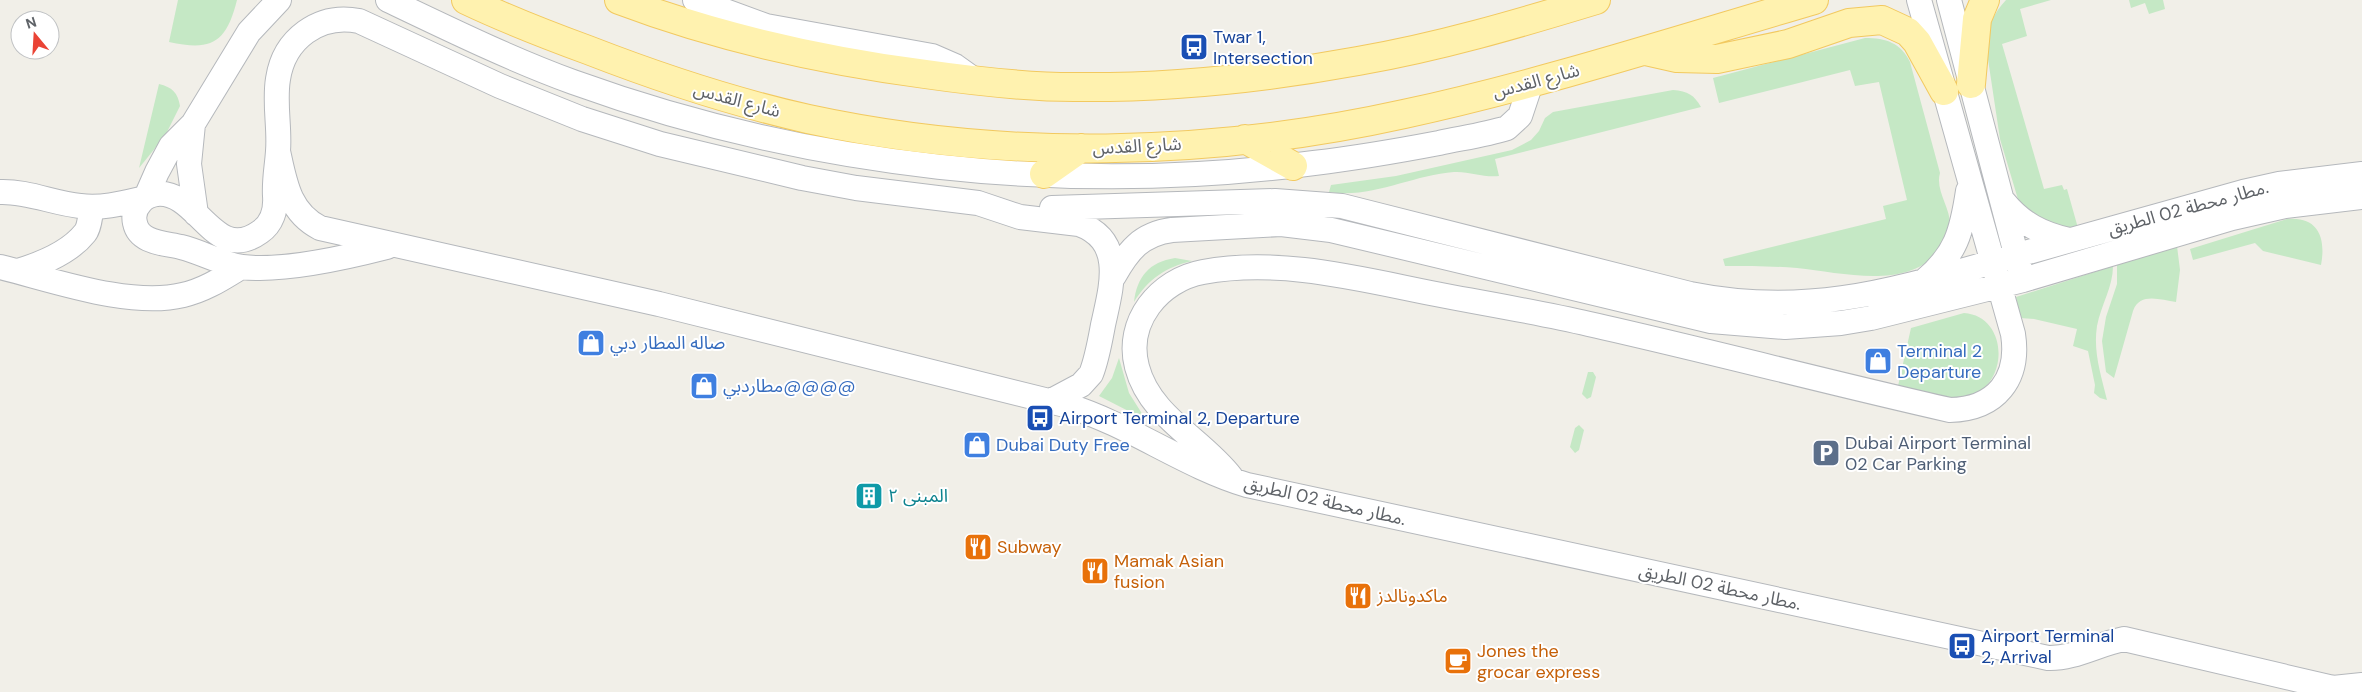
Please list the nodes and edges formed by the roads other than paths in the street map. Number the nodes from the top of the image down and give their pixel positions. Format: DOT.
graph roads {
  1 [pos="252,0"];
  2 [pos="279,0"];
  3 [pos="388,0"];
  4 [pos="466,0"];
  5 [pos="619,0"];
  6 [pos="696,0"];
  7 [pos="1596,0"];
  8 [pos="1814,0"];
  9 [pos="1920,0"];
  10 [pos="1949,0"];
  11 [pos="1985,0"];
  12 [pos="249,32"];
  13 [pos="1642,50"];
  14 [pos="976,81"];
  15 [pos="1531,83"];
  16 [pos="1971,84"];
  17 [pos="1944,91"];
  18 [pos="193,124"];
  19 [pos="1245,140"];
  20 [pos="1081,148"];
  21 [pos="278,151"];
  22 [pos="1293,166"];
  23 [pos="1044,174"];
  24 [pos="2362,174"];
  25 [pos="1970,182"];
  26 [pos="0,192"];
  27 [pos="2362,197"];
  28 [pos="146,198"];
  29 [pos="2004,202"];
  30 [pos="978,203"];
  31 [pos="92,206"];
  32 [pos="196,214"];
  33 [pos="2070,240"];
  34 [pos="394,246"];
  35 [pos="2017,255"];
  36 [pos="1992,262"];
  37 [pos="241,267"];
  38 [pos="9,269"];
  39 [pos="1114,276"];
  40 [pos="2023,280"];
  41 [pos="1922,283"];
  42 [pos="1999,286"];
  43 [pos="1051,401"];
  44 [pos="1233,481"];
  45 [pos="2362,685"];
  1 -- 12 [label="street"];
  2 -- 12 [label="street"];
  3 -- 23 [label="street"];
  4 -- 20 [label="main road, شارع القدس"];
  5 -- 14 [label="main road"];
  6 -- 14 [label="street"];
  7 -- 14 [label="main road"];
  8 -- 13 [label="main road, شارع القدس"];
  9 -- 17 [label="street, مطار محطة 02 الطريق."];
  10 -- 16 [label="street"];
  11 -- 16 [label="main road"];
  12 -- 18 [label="street"];
  13 -- 15 [label="main road, شارع القدس"];
  13 -- 17 [label="main road"];
  15 -- 19 [label="main road, شارع القدس"];
  15 -- 22 [label="street"];
  16 -- 29 [label="street"];
  17 -- 25 [label="street, مطار محطة 02 الطريق."];
  18 -- 28 [label="street"];
  18 -- 32 [label="street"];
  19 -- 20 [label="main road, شارع القدس"];
  19 -- 22 [label="main road"];
  20 -- 23 [label="main road"];
  21 -- 30 [label="street"];
  21 -- 32 [label="street"];
  21 -- 34 [label="street"];
  22 -- 23 [label="street"];
  24 -- 33 [label="street, مطار محطة 02 الطريق."];
  25 -- 36 [label="street, مطار محطة 02 الطريق."];
  25 -- 41 [label="street"];
  26 -- 31 [label="street"];
  27 -- 40 [label="street, مطار محطة 02 الطريق."];
  28 -- 31 [label="street"];
  28 -- 32 [label="street"];
  28 -- 37 [label="street"];
  29 -- 33 [label="street"];
  29 -- 35 [label="street"];
  30 -- 39 [label="street"];
  30 -- 41 [label="street, مطار محطة 02 الطريق."];
  31 -- 38 [label="street"];
  33 -- 35 [label="street, مطار محطة 02 الطريق."];
  34 -- 37 [label="street"];
  34 -- 43 [label="street"];
  35 -- 36 [label="street, مطار محطة 02 الطريق."];
  35 -- 40 [label="street"];
  36 -- 41 [label="street, مطار محطة 02 الطريق."];
  36 -- 42 [label="street, مطار محطة 02 الطريق."];
  37 -- 38 [label="street"];
  39 -- 42 [label="street, مطار محطة 02 الطريق."];
  39 -- 43 [label="street"];
  40 -- 42 [label="street, مطار محطة 02 الطريق."];
  42 -- 44 [label="street, مطار محطة 02 الطريق."];
  43 -- 44 [label="street"];
  44 -- 45 [label="street, مطار محطة 02 الطريق."];
}
